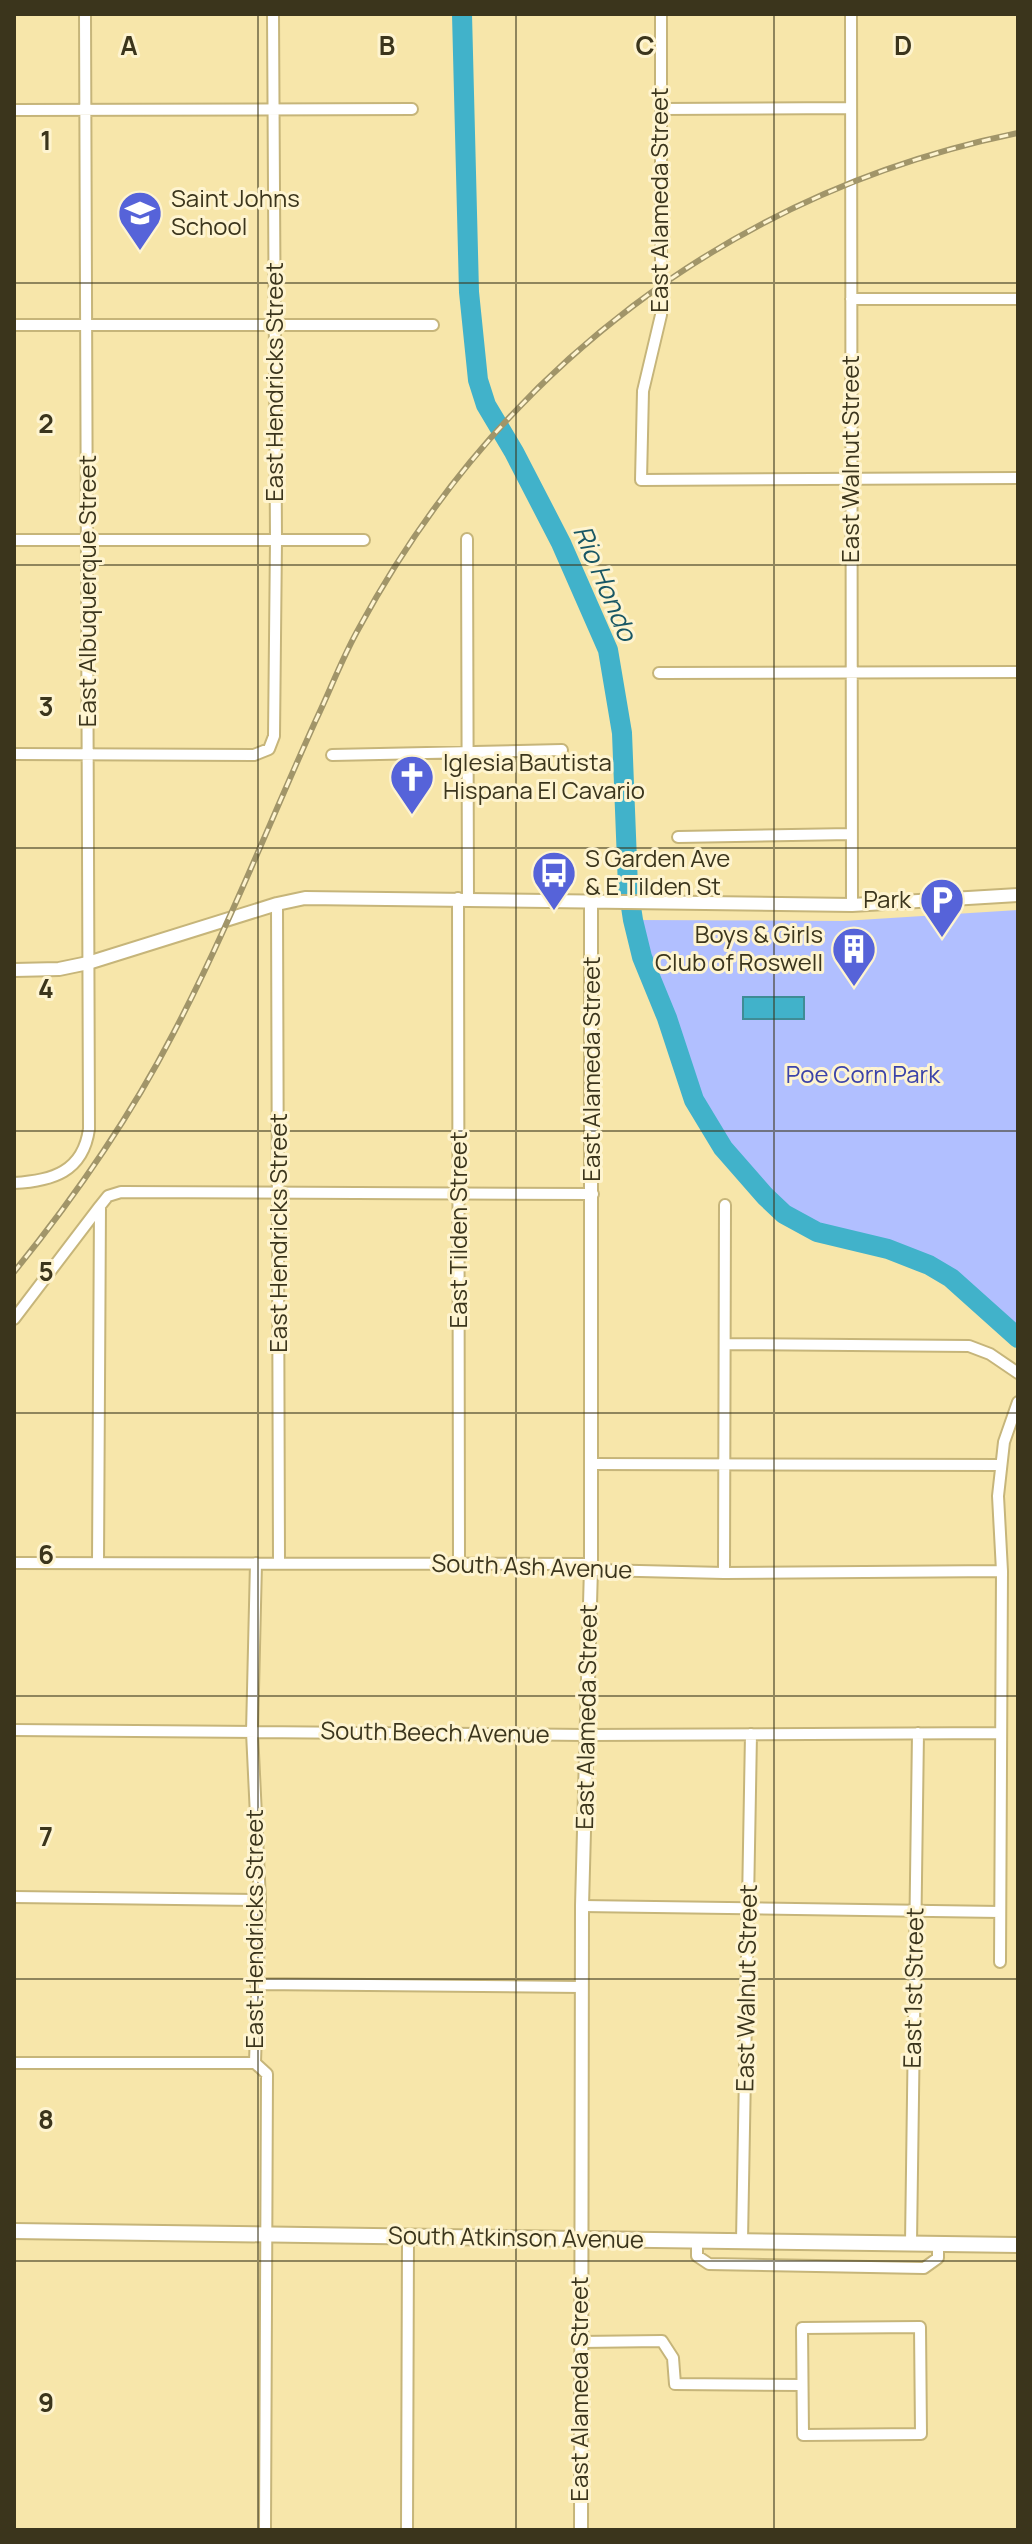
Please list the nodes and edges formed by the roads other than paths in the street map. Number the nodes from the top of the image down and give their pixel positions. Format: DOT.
graph roads {
  1 [pos="85,14"];
  2 [pos="273,14"];
  3 [pos="661,14"];
  4 [pos="851,14"];
  5 [pos="851,108"];
  6 [pos="412,109"];
  7 [pos="661,109"];
  8 [pos="14,110"];
  9 [pos="86,110"];
  10 [pos="274,110"];
  11 [pos="851,299"];
  12 [pos="1018,299"];
  13 [pos="14,325"];
  14 [pos="87,325"];
  15 [pos="433,325"];
  16 [pos="275,326"];
  17 [pos="1018,478"];
  18 [pos="850,479"];
  19 [pos="467,539"];
  20 [pos="14,540"];
  21 [pos="88,540"];
  22 [pos="276,540"];
  23 [pos="364,540"];
  24 [pos="1018,672"];
  25 [pos="659,673"];
  26 [pos="851,673"];
  27 [pos="562,750"];
  28 [pos="468,753"];
  29 [pos="14,754"];
  30 [pos="88,754"];
  31 [pos="332,755"];
  32 [pos="851,834"];
  33 [pos="678,837"];
  34 [pos="1018,895"];
  35 [pos="463,898"];
  36 [pos="591,903"];
  37 [pos="277,904"];
  38 [pos="852,905"];
  39 [pos="88,963"];
  40 [pos="14,970"];
  41 [pos="14,1183"];
  42 [pos="459,1193"];
  43 [pos="279,1194"];
  44 [pos="593,1194"];
  45 [pos="725,1205"];
  46 [pos="100,1206"];
  47 [pos="14,1319"];
  48 [pos="725,1344"];
  49 [pos="1018,1373"];
  50 [pos="1018,1402"];
  51 [pos="591,1464"];
  52 [pos="723,1464"];
  53 [pos="1000,1465"];
  54 [pos="279,1562"];
  55 [pos="459,1562"];
  56 [pos="14,1563"];
  57 [pos="98,1563"];
  58 [pos="256,1563"];
  59 [pos="591,1567"];
  60 [pos="1002,1571"];
  61 [pos="724,1573"];
  62 [pos="14,1730"];
  63 [pos="252,1732"];
  64 [pos="918,1733"];
  65 [pos="1000,1733"];
  66 [pos="751,1734"];
  67 [pos="587,1735"];
  68 [pos="14,1897"];
  69 [pos="260,1900"];
  70 [pos="582,1906"];
  71 [pos="749,1908"];
  72 [pos="915,1910"];
  73 [pos="1000,1912"];
  74 [pos="1000,1962"];
  75 [pos="256,1984"];
  76 [pos="581,1987"];
  77 [pos="14,2063"];
  78 [pos="255,2063"];
  79 [pos="14,2231"];
  80 [pos="265,2234"];
  81 [pos="408,2237"];
  82 [pos="580,2239"];
  83 [pos="697,2240"];
  84 [pos="742,2241"];
  85 [pos="911,2243"];
  86 [pos="938,2244"];
  87 [pos="1018,2245"];
  88 [pos="580,2342"];
  89 [pos="802,2385"];
  90 [pos="265,2530"];
  91 [pos="407,2530"];
  92 [pos="581,2530"];
  1 -- 9 [label="street, East Albuquerque Street"];
  2 -- 10 [label="street, East Hendricks Street"];
  3 -- 7 [label="street, East Alameda Street"];
  4 -- 5 [label="street, East Walnut Street"];
  5 -- 7 [label="street"];
  5 -- 11 [label="street, East Walnut Street"];
  6 -- 10 [label="street"];
  7 -- 18 [label="street, East Alameda Street"];
  8 -- 9 [label="street"];
  9 -- 10 [label="street"];
  9 -- 14 [label="street, East Albuquerque Street"];
  10 -- 16 [label="street, East Hendricks Street"];
  11 -- 12 [label="street"];
  11 -- 18 [label="street, East Walnut Street"];
  13 -- 14 [label="street"];
  14 -- 16 [label="street"];
  14 -- 21 [label="street, East Albuquerque Street"];
  15 -- 16 [label="street"];
  16 -- 22 [label="street, East Hendricks Street"];
  17 -- 18 [label="street"];
  18 -- 26 [label="street, East Walnut Street"];
  19 -- 28 [label="street, East Tilden Street"];
  20 -- 21 [label="street"];
  21 -- 22 [label="street"];
  21 -- 30 [label="street, East Albuquerque Street"];
  22 -- 23 [label="street"];
  22 -- 30 [label="street, East Hendricks Street"];
  24 -- 26 [label="street"];
  25 -- 26 [label="street"];
  26 -- 32 [label="street, East Walnut Street"];
  27 -- 28 [label="street"];
  28 -- 31 [label="street"];
  28 -- 35 [label="street, East Tilden Street"];
  29 -- 30 [label="street"];
  30 -- 39 [label="street, East Albuquerque Street"];
  32 -- 33 [label="street"];
  32 -- 38 [label="street, East Walnut Street"];
  34 -- 38 [label="street"];
  35 -- 36 [label="street"];
  35 -- 37 [label="street"];
  35 -- 42 [label="street, East Tilden Street"];
  36 -- 38 [label="street"];
  36 -- 44 [label="street, East Alameda Street"];
  37 -- 39 [label="street"];
  37 -- 43 [label="street, East Hendricks Street"];
  39 -- 40 [label="street"];
  39 -- 41 [label="street, East Albuquerque Street"];
  42 -- 43 [label="street"];
  42 -- 44 [label="street"];
  42 -- 55 [label="street, East Tilden Street"];
  43 -- 46 [label="street"];
  43 -- 54 [label="street, East Hendricks Street"];
  44 -- 51 [label="street, East Alameda Street"];
  45 -- 48 [label="street"];
  46 -- 47 [label="street"];
  46 -- 57 [label="street"];
  48 -- 49 [label="street"];
  48 -- 52 [label="street"];
  50 -- 53 [label="street"];
  51 -- 52 [label="street"];
  51 -- 59 [label="street, East Alameda Street"];
  52 -- 53 [label="street"];
  52 -- 61 [label="street"];
  53 -- 60 [label="street"];
  54 -- 55 [label="street, South Ash Avenue"];
  54 -- 58 [label="street, South Ash Avenue"];
  55 -- 59 [label="street, South Ash Avenue"];
  56 -- 57 [label="street, South Ash Avenue"];
  57 -- 58 [label="street, South Ash Avenue"];
  58 -- 63 [label="street, East Hendricks Street"];
  59 -- 61 [label="street, South Ash Avenue"];
  59 -- 67 [label="street, East Alameda Street"];
  60 -- 61 [label="street, South Ash Avenue"];
  60 -- 65 [label="street"];
  62 -- 63 [label="street, South Beech Avenue"];
  63 -- 67 [label="street, South Beech Avenue"];
  63 -- 69 [label="street, East Hendricks Street"];
  64 -- 65 [label="street, South Beech Avenue"];
  64 -- 66 [label="street, South Beech Avenue"];
  64 -- 72 [label="street, East 1st Street"];
  65 -- 73 [label="street"];
  66 -- 67 [label="street, South Beech Avenue"];
  66 -- 71 [label="street, East Walnut Street"];
  67 -- 70 [label="street, East Alameda Street"];
  68 -- 69 [label="street"];
  69 -- 75 [label="street, East Hendricks Street"];
  70 -- 71 [label="street"];
  70 -- 76 [label="street, East Alameda Street"];
  71 -- 72 [label="street"];
  71 -- 84 [label="street, East Walnut Street"];
  72 -- 73 [label="street"];
  72 -- 85 [label="street, East 1st Street"];
  73 -- 74 [label="street"];
  75 -- 76 [label="street"];
  75 -- 78 [label="street, East Hendricks Street"];
  76 -- 82 [label="street, East Alameda Street"];
  77 -- 78 [label="street"];
  78 -- 80 [label="street, East Hendricks Street"];
  79 -- 80 [label="main road, South Atkinson Avenue"];
  80 -- 81 [label="main road, South Atkinson Avenue"];
  80 -- 90 [label="street, East Hendricks Street"];
  81 -- 82 [label="main road, South Atkinson Avenue"];
  81 -- 91 [label="street"];
  82 -- 83 [label="main road, South Atkinson Avenue"];
  82 -- 88 [label="street, East Alameda Street"];
  83 -- 84 [label="main road, South Atkinson Avenue"];
  83 -- 86 [label="street"];
  84 -- 85 [label="main road, South Atkinson Avenue"];
  85 -- 86 [label="main road, South Atkinson Avenue"];
  86 -- 87 [label="main road, South Atkinson Avenue"];
  88 -- 89 [label="street"];
  88 -- 92 [label="street, East Alameda Street"];
  89 -- 89 [label="street"];
}
